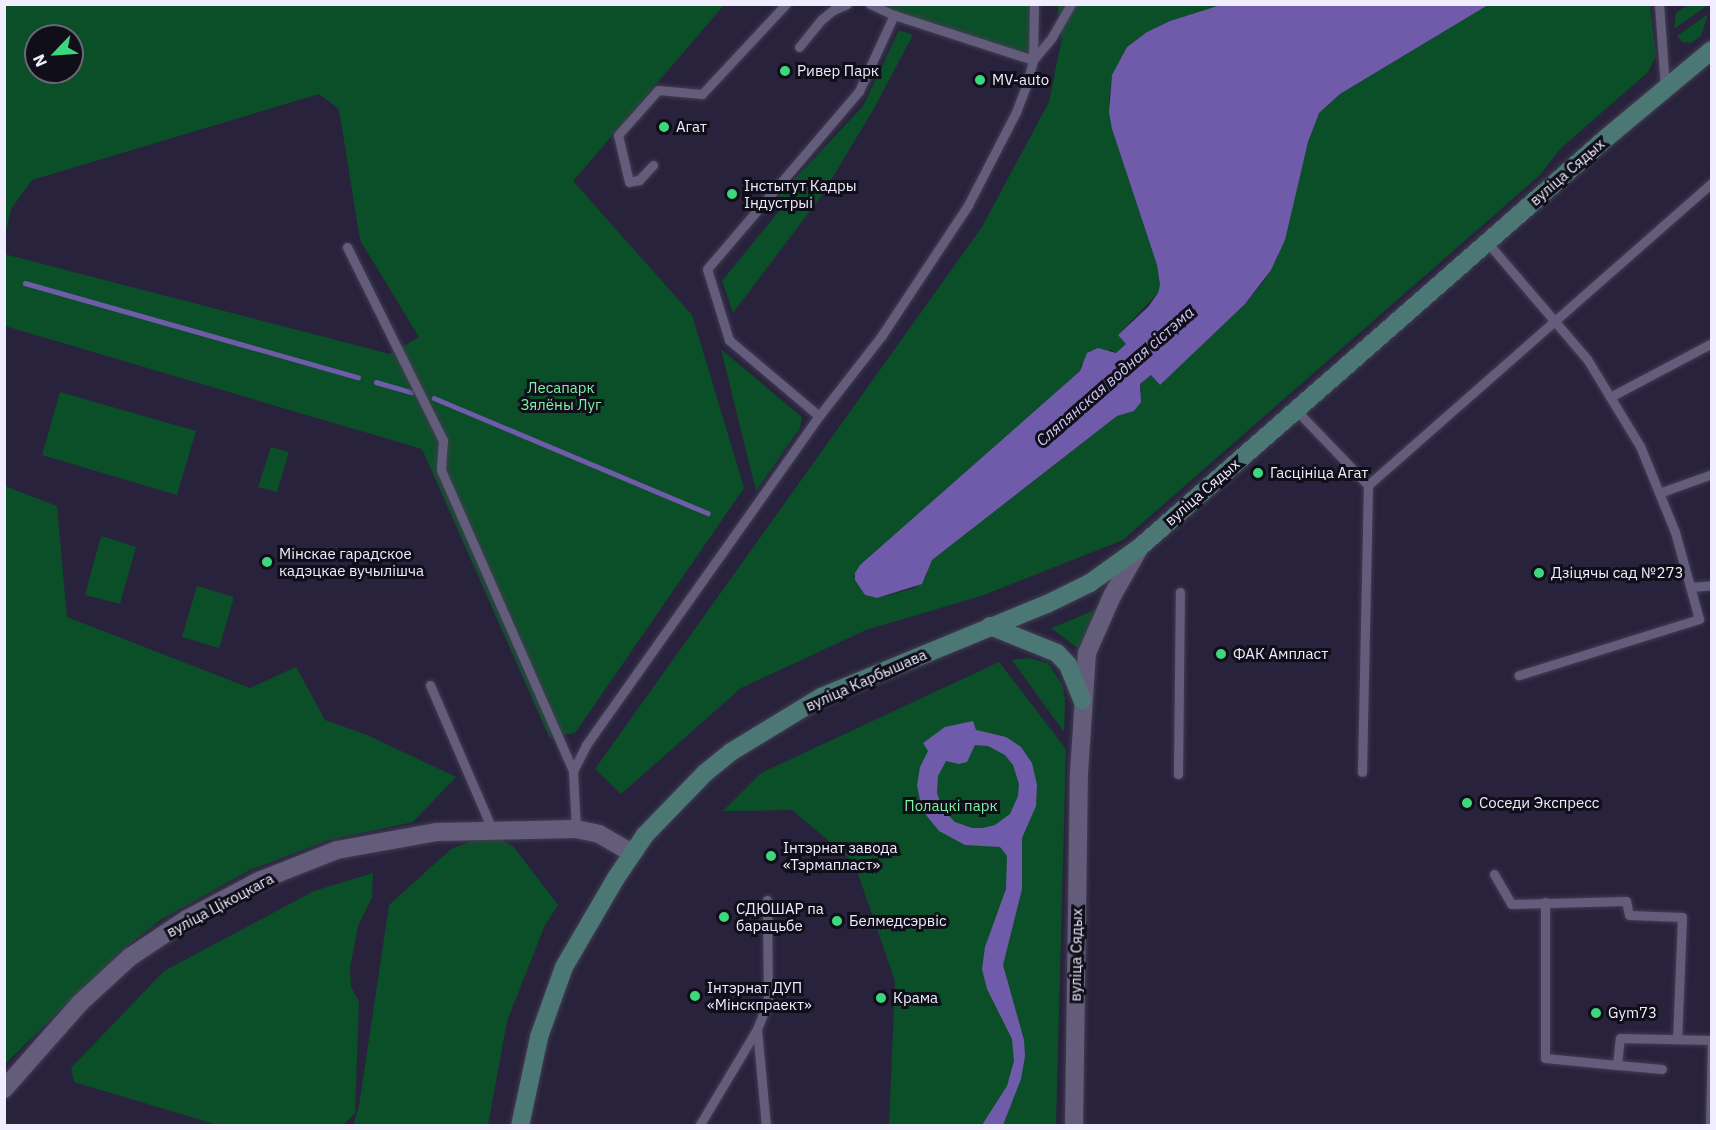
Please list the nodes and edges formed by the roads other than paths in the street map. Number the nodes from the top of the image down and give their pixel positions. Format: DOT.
graph roads {
  1 [pos="786,4"];
  2 [pos="847,4"];
  3 [pos="870,4"];
  4 [pos="1034,4"];
  5 [pos="1071,4"];
  6 [pos="1659,4"];
  7 [pos="894,15"];
  8 [pos="800,47"];
  9 [pos="1712,50"];
  10 [pos="1033,60"];
  11 [pos="1665,88"];
  12 [pos="653,165"];
  13 [pos="1712,183"];
  14 [pos="1487,242"];
  15 [pos="347,247"];
  16 [pos="1555,321"];
  17 [pos="1712,343"];
  18 [pos="1610,397"];
  19 [pos="1296,410"];
  20 [pos="819,416"];
  21 [pos="1712,474"];
  22 [pos="1368,485"];
  23 [pos="1659,492"];
  24 [pos="1140,547"];
  25 [pos="1712,585"];
  26 [pos="1691,587"];
  27 [pos="1180,592"];
  28 [pos="990,626"];
  29 [pos="1519,675"];
  30 [pos="430,685"];
  31 [pos="1082,700"];
  32 [pos="573,771"];
  33 [pos="1362,772"];
  34 [pos="1178,774"];
  35 [pos="576,829"];
  36 [pos="492,830"];
  37 [pos="632,853"];
  38 [pos="1494,874"];
  39 [pos="767,900"];
  40 [pos="1545,902"];
  41 [pos="757,1029"];
  42 [pos="1677,1039"];
  43 [pos="1712,1040"];
  44 [pos="1617,1065"];
  45 [pos="1662,1069"];
  46 [pos="4,1089"];
  47 [pos="520,1125"];
  48 [pos="699,1125"];
  49 [pos="766,1125"];
  50 [pos="1074,1125"];
  51 [pos="1710,1125"];
  1 -- 12 [label="lane"];
  2 -- 8 [label="lane"];
  3 -- 7 [label="lane"];
  4 -- 10 [label="lane"];
  5 -- 10 [label="lane"];
  6 -- 11 [label="lane"];
  7 -- 10 [label="lane"];
  7 -- 20 [label="lane"];
  9 -- 11 [label="main road, вуліца Сядых"];
  10 -- 20 [label="lane"];
  11 -- 14 [label="main road, вуліца Сядых"];
  13 -- 16 [label="lane"];
  14 -- 16 [label="lane"];
  14 -- 19 [label="main road, вуліца Сядых"];
  15 -- 32 [label="lane"];
  16 -- 18 [label="lane"];
  16 -- 22 [label="lane"];
  17 -- 18 [label="lane"];
  18 -- 23 [label="lane"];
  19 -- 22 [label="lane"];
  19 -- 24 [label="main road, вуліца Сядых"];
  20 -- 32 [label="lane"];
  21 -- 23 [label="lane"];
  22 -- 33 [label="lane"];
  23 -- 26 [label="lane"];
  24 -- 28 [label="main road, вуліца Карбышава"];
  24 -- 31 [label="street, вуліца Сядых"];
  25 -- 26 [label="lane"];
  26 -- 29 [label="lane"];
  27 -- 34 [label="lane"];
  28 -- 31 [label="main road"];
  28 -- 37 [label="main road, вуліца Карбышава"];
  30 -- 36 [label="lane"];
  31 -- 50 [label="street, вуліца Сядых"];
  32 -- 35 [label="lane"];
  35 -- 36 [label="street, вуліца Цікоцкага"];
  35 -- 37 [label="street, вуліца Цікоцкага"];
  36 -- 46 [label="street, вуліца Цікоцкага"];
  37 -- 47 [label="main road, вуліца Карбышава"];
  38 -- 40 [label="lane"];
  39 -- 41 [label="lane"];
  40 -- 42 [label="lane"];
  40 -- 44 [label="lane"];
  41 -- 48 [label="lane"];
  41 -- 49 [label="lane"];
  42 -- 43 [label="lane"];
  42 -- 44 [label="lane"];
  43 -- 51 [label="lane"];
  44 -- 45 [label="lane"];
}
